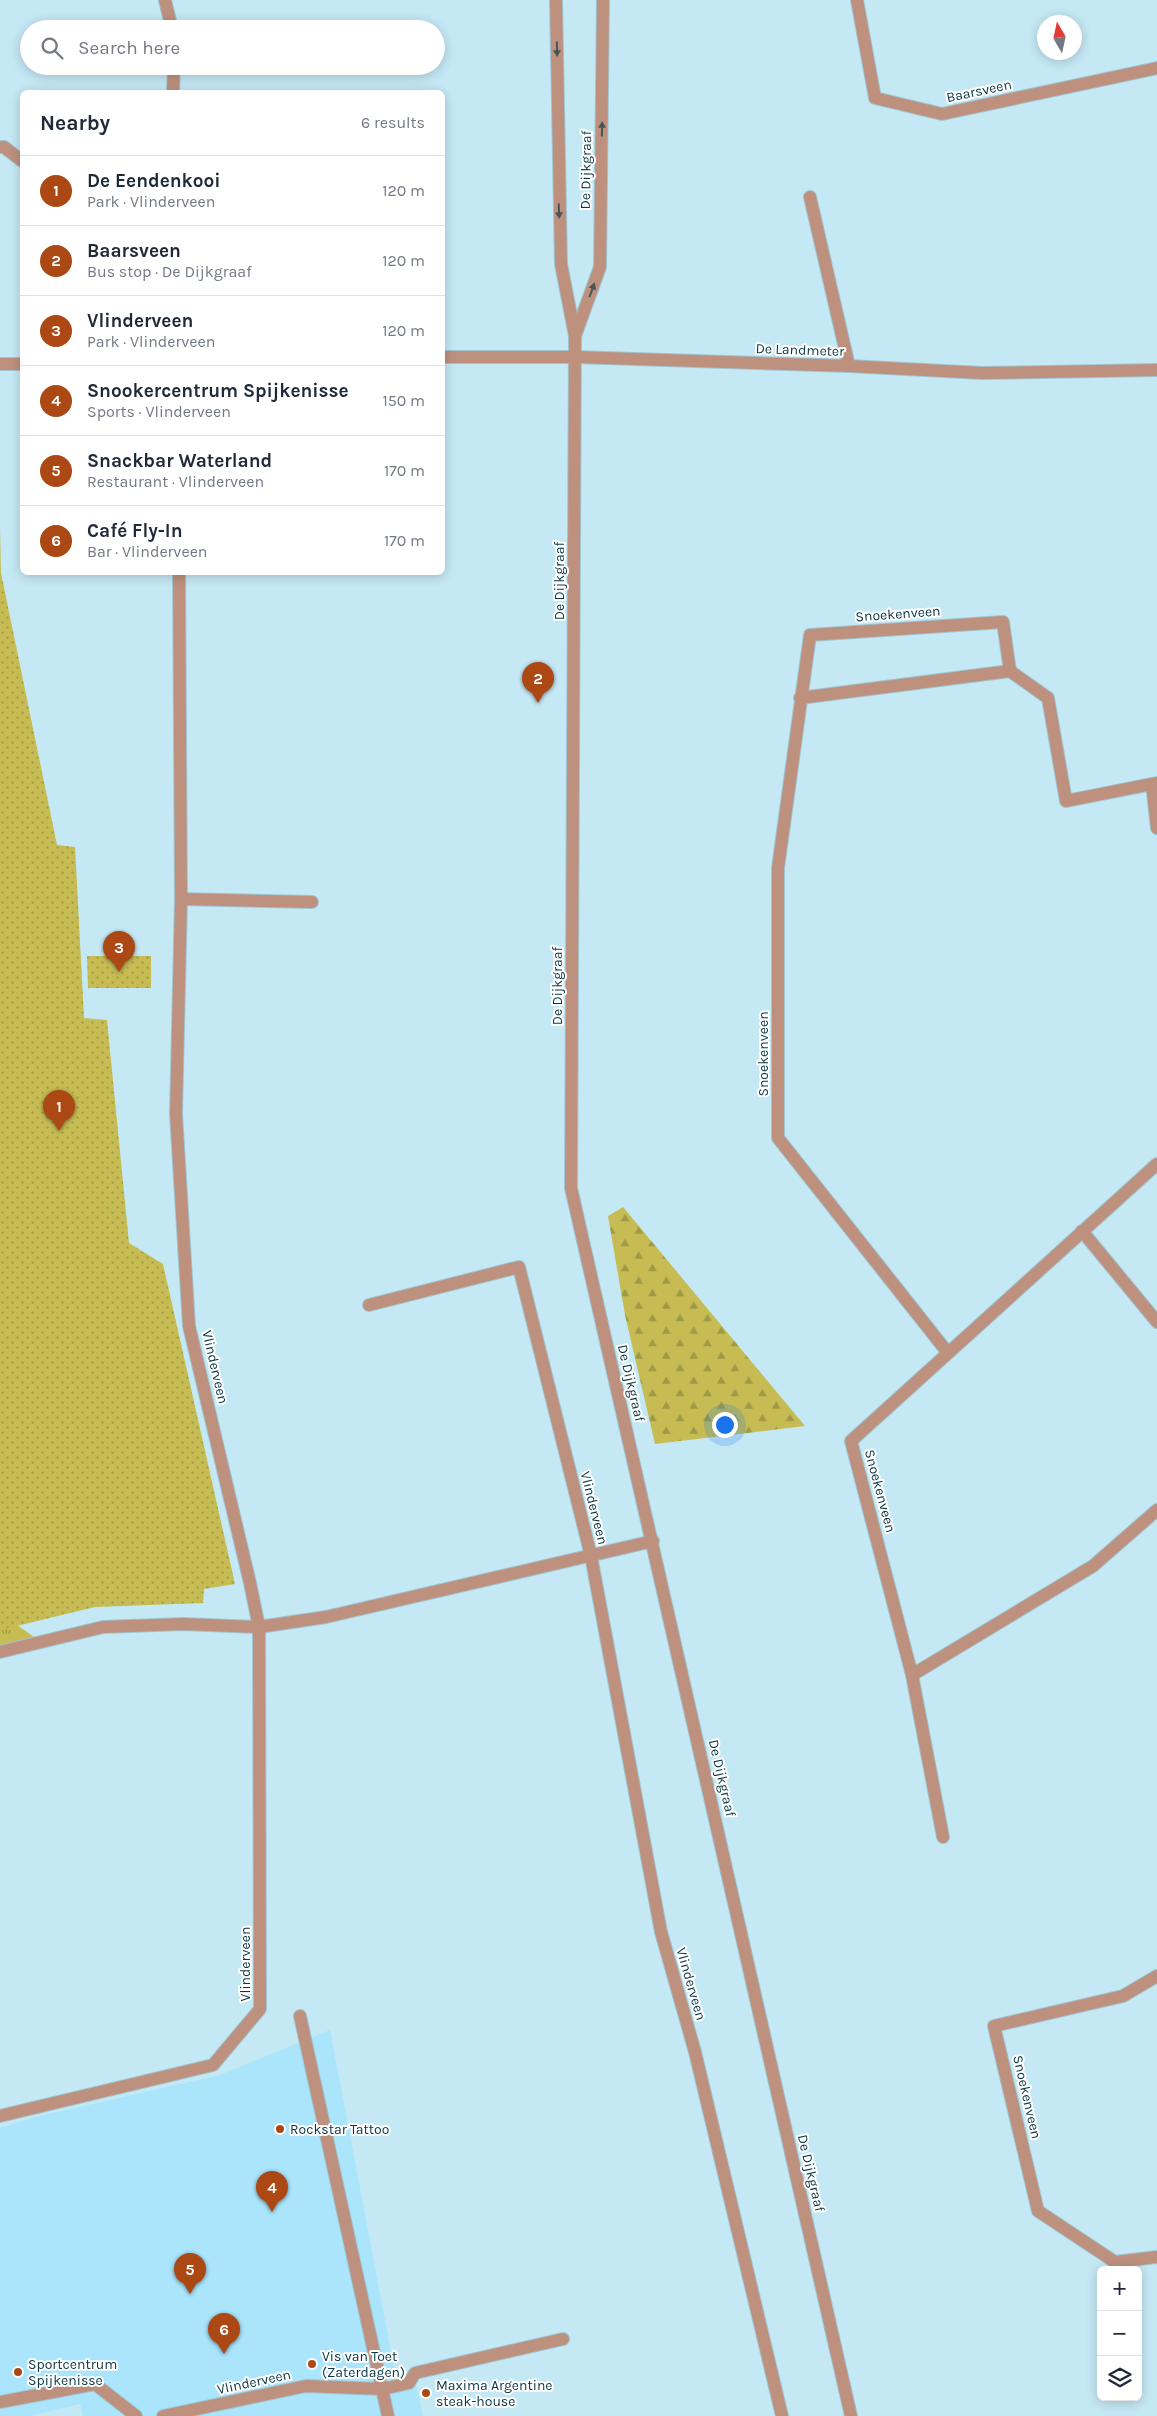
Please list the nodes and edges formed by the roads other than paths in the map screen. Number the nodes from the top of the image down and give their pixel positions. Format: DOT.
graph roads {
  1 [pos="165,0"];
  2 [pos="556,0"];
  3 [pos="603,0"];
  4 [pos="856,0"];
  5 [pos="170,20"];
  6 [pos="1157,68"];
  7 [pos="174,75"];
  8 [pos="173,90"];
  9 [pos="0,147"];
  10 [pos="20,159"];
  11 [pos="810,197"];
  12 [pos="575,336"];
  13 [pos="445,357"];
  14 [pos="575,357"];
  15 [pos="0,364"];
  16 [pos="20,364"];
  17 [pos="849,366"];
  18 [pos="1157,370"];
  19 [pos="179,575"];
  20 [pos="1010,671"];
  21 [pos="800,698"];
  22 [pos="1155,784"];
  23 [pos="1157,828"];
  24 [pos="181,900"];
  25 [pos="312,902"];
  26 [pos="1157,1164"];
  27 [pos="1082,1231"];
  28 [pos="369,1305"];
  29 [pos="1157,1322"];
  30 [pos="948,1353"];
  31 [pos="1157,1510"];
  32 [pos="653,1541"];
  33 [pos="591,1556"];
  34 [pos="259,1627"];
  35 [pos="0,1652"];
  36 [pos="912,1675"];
  37 [pos="943,1837"];
  38 [pos="1157,1976"];
  39 [pos="300,2016"];
  40 [pos="0,2116"];
  41 [pos="1157,2257"];
  42 [pos="563,2338"];
  43 [pos="383,2388"];
  44 [pos="0,2402"];
  45 [pos="136,2416"];
  46 [pos="163,2416"];
  47 [pos="388,2416"];
  48 [pos="782,2416"];
  49 [pos="851,2416"];
  1 -- 5 [label="street"];
  2 -- 12 [label="street, De Dijkgraaf, one-way"];
  12 -- 3 [label="street, De Dijkgraaf, one-way"];
  4 -- 6 [label="street, Baarsveen"];
  7 -- 8 [label="street"];
  9 -- 10 [label="street"];
  11 -- 17 [label="street"];
  12 -- 14 [label="street, De Dijkgraaf"];
  13 -- 14 [label="street, De Landmeter"];
  14 -- 17 [label="street, De Landmeter"];
  14 -- 32 [label="street, De Dijkgraaf"];
  15 -- 16 [label="street"];
  17 -- 18 [label="street, De Landmeter"];
  19 -- 24 [label="street, Vlinderveen"];
  20 -- 21 [label="street"];
  20 -- 21 [label="street, Snoekenveen"];
  20 -- 22 [label="street"];
  21 -- 30 [label="street, Snoekenveen"];
  22 -- 23 [label="street"];
  24 -- 25 [label="street"];
  24 -- 34 [label="street, Vlinderveen"];
  26 -- 27 [label="street, Snoekenveen"];
  27 -- 29 [label="street"];
  27 -- 30 [label="street, Snoekenveen"];
  28 -- 33 [label="street, Vlinderveen"];
  30 -- 36 [label="street, Snoekenveen"];
  31 -- 36 [label="street"];
  32 -- 33 [label="street, Vlinderveen"];
  32 -- 49 [label="street, De Dijkgraaf"];
  33 -- 34 [label="street, Vlinderveen"];
  33 -- 48 [label="street, Vlinderveen"];
  34 -- 35 [label="street, Vlinderveen"];
  34 -- 40 [label="street, Vlinderveen"];
  36 -- 37 [label="street, Snoekenveen"];
  38 -- 41 [label="street, Snoekenveen"];
  39 -- 43 [label="street"];
  42 -- 43 [label="street, Vlinderveen"];
  43 -- 46 [label="street, Vlinderveen"];
  43 -- 47 [label="street"];
  44 -- 45 [label="street"];
}
